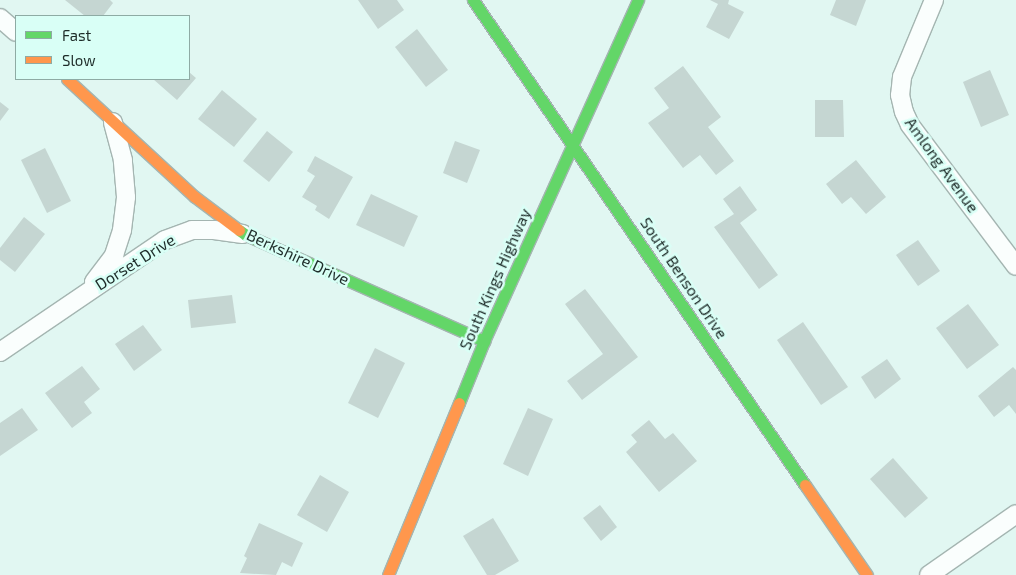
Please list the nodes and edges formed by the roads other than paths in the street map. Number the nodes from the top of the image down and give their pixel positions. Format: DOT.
graph roads {
  1 [pos="473,0"];
  2 [pos="638,0"];
  3 [pos="934,0"];
  4 [pos="0,18"];
  5 [pos="15,31"];
  6 [pos="68,80"];
  7 [pos="112,120"];
  8 [pos="573,144"];
  9 [pos="246,235"];
  10 [pos="1016,266"];
  11 [pos="85,294"];
  12 [pos="484,341"];
  13 [pos="0,352"];
  14 [pos="1016,514"];
  15 [pos="388,575"];
  16 [pos="867,575"];
  17 [pos="929,575"];
  1 -- 8 [label="street, South Benson Drive"];
  2 -- 8 [label="street, South Kings Highway"];
  3 -- 10 [label="street, Amlong Avenue"];
  4 -- 5 [label="street"];
  6 -- 7 [label="street, Berkshire Drive"];
  7 -- 9 [label="street, Berkshire Drive"];
  7 -- 11 [label="street, Dorset Drive"];
  8 -- 12 [label="street, South Kings Highway"];
  8 -- 16 [label="street, South Benson Drive"];
  9 -- 11 [label="street, Dorset Drive"];
  9 -- 12 [label="street, Berkshire Drive"];
  11 -- 13 [label="street, Dorset Drive"];
  12 -- 15 [label="street, South Kings Highway"];
  14 -- 17 [label="street"];
}
